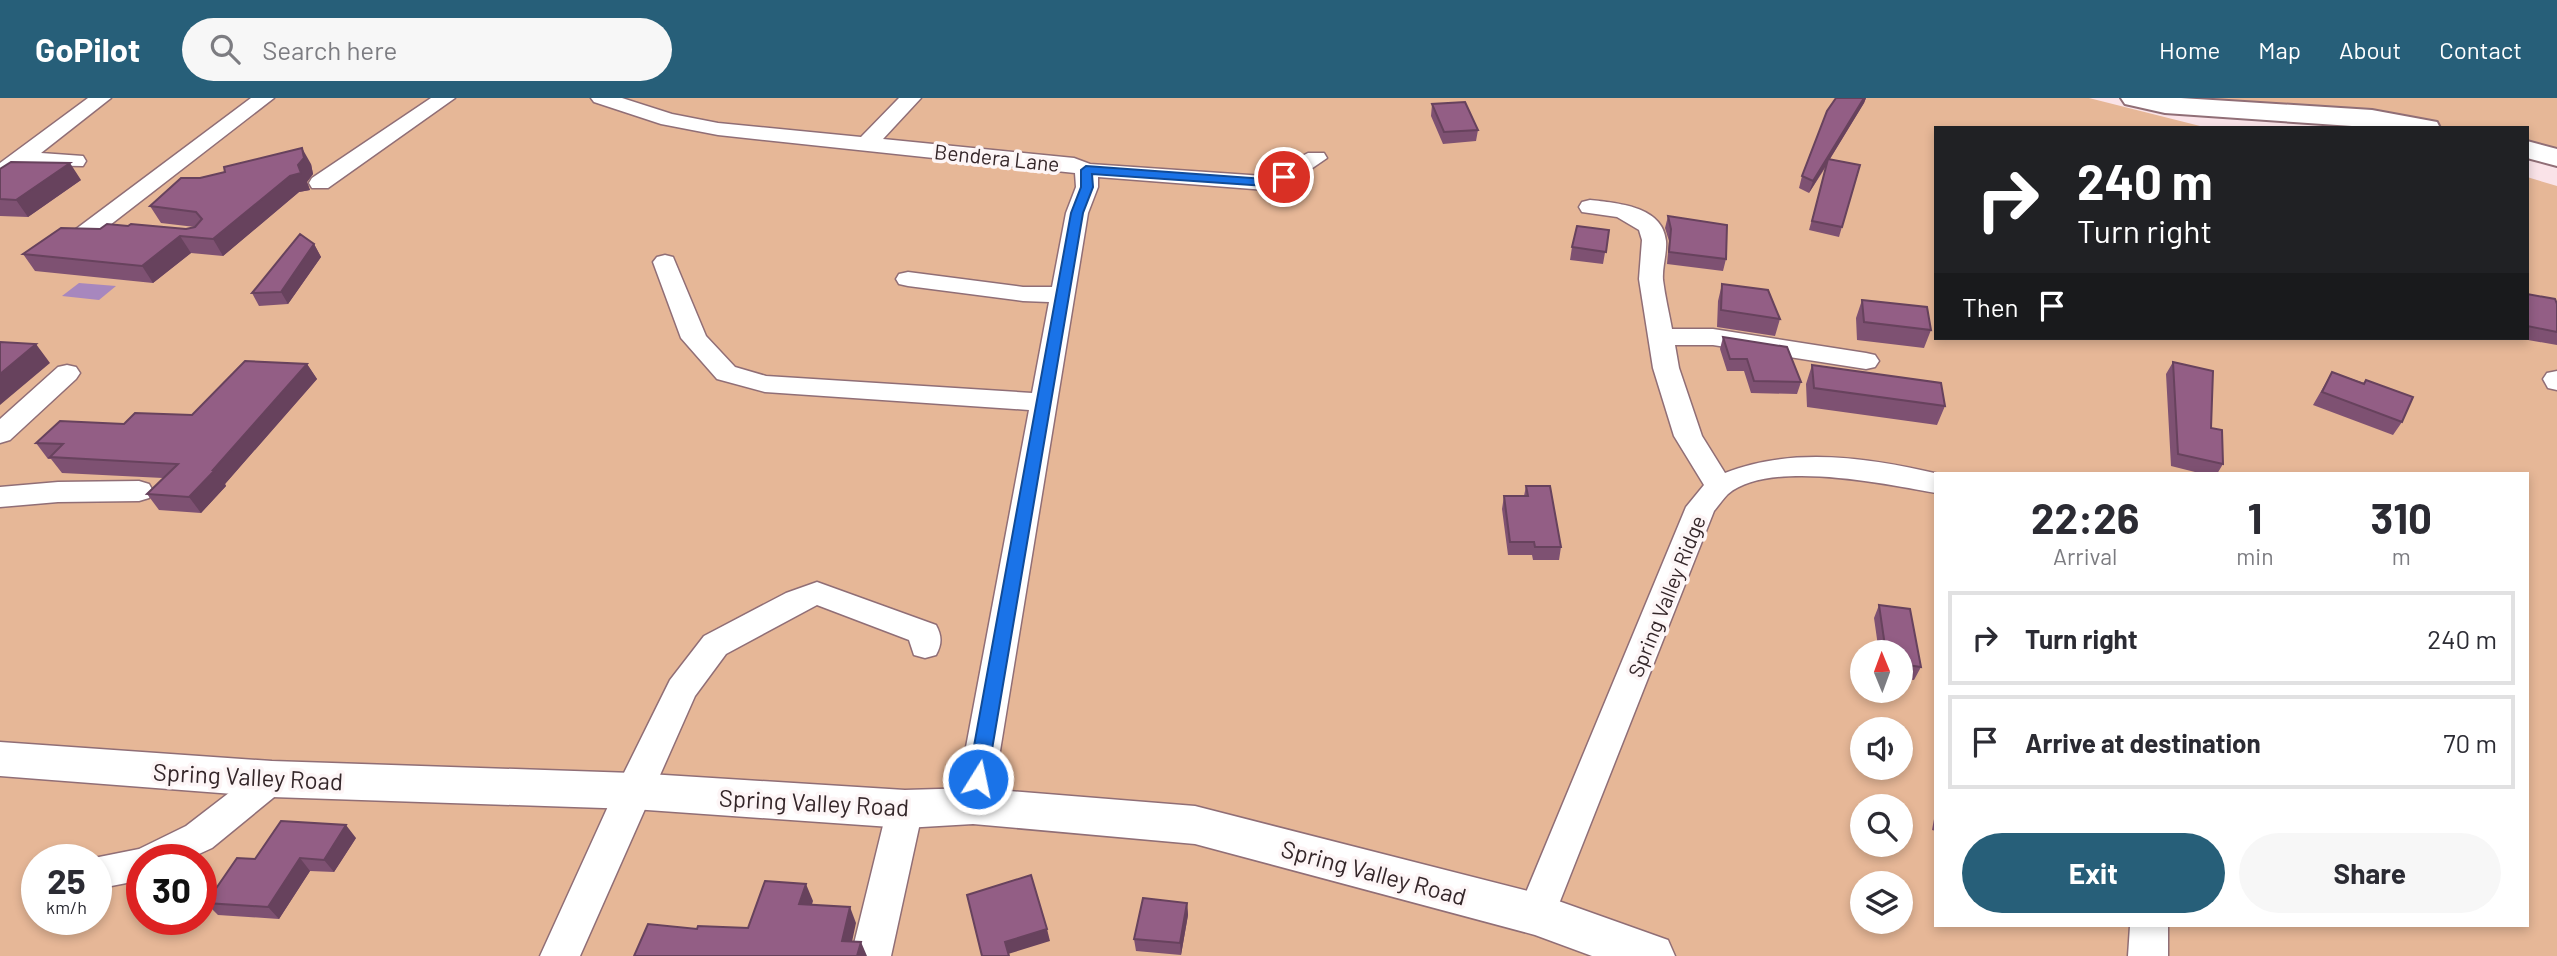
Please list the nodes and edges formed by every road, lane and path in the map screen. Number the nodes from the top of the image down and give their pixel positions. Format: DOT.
graph roads {
  1 [pos="101,98"];
  2 [pos="264,98"];
  3 [pos="445,98"];
  4 [pos="601,98"];
  5 [pos="911,98"];
  6 [pos="2134,98"];
  7 [pos="2416,126"];
  8 [pos="866,144"];
  9 [pos="2529,150"];
  10 [pos="21,158"];
  11 [pos="1316,158"];
  12 [pos="2557,158"];
  13 [pos="75,161"];
  14 [pos="1086,170"];
  15 [pos="0,173"];
  16 [pos="320,183"];
  17 [pos="1590,207"];
  18 [pos="132,230"];
  19 [pos="665,262"];
  20 [pos="908,279"];
  21 [pos="1063,295"];
  22 [pos="1662,337"];
  23 [pos="1866,361"];
  24 [pos="66,373"];
  25 [pos="1044,401"];
  26 [pos="0,434"];
  27 [pos="1934,483"];
  28 [pos="1719,486"];
  29 [pos="139,491"];
  30 [pos="0,497"];
  31 [pos="925,646"];
  32 [pos="0,760"];
  33 [pos="272,779"];
  34 [pos="633,791"];
  35 [pos="973,806"];
  36 [pos="905,809"];
  37 [pos="184,844"];
  38 [pos="1536,914"];
  39 [pos="2149,927"];
  40 [pos="560,956"];
  41 [pos="871,956"];
  42 [pos="1651,956"];
  43 [pos="2148,956"];
  1 -- 10 [label="street"];
  2 -- 18 [label="street"];
  3 -- 16 [label="street"];
  4 -- 8 [label="street, Bendera Lane"];
  5 -- 8 [label="street"];
  6 -- 7 [label="main road"];
  8 -- 14 [label="street, Bendera Lane"];
  9 -- 12 [label="main road"];
  10 -- 13 [label="street"];
  10 -- 15 [label="street"];
  11 -- 14 [label="street"];
  14 -- 21 [label="street, Bendera Lane"];
  17 -- 22 [label="street"];
  19 -- 25 [label="street"];
  20 -- 21 [label="street"];
  21 -- 25 [label="street, Bendera Lane"];
  22 -- 23 [label="street"];
  22 -- 28 [label="street"];
  24 -- 26 [label="street"];
  25 -- 35 [label="street, Bendera Lane"];
  27 -- 28 [label="street"];
  28 -- 38 [label="street, Spring Valley Ridge"];
  29 -- 30 [label="street"];
  31 -- 34 [label="street"];
  32 -- 33 [label="street, Spring Valley Road"];
  33 -- 34 [label="street, Spring Valley Road"];
  33 -- 37 [label="street"];
  34 -- 36 [label="street, Spring Valley Road"];
  34 -- 40 [label="street"];
  35 -- 36 [label="street, Spring Valley Road"];
  35 -- 38 [label="street, Spring Valley Road"];
  36 -- 41 [label="street"];
  38 -- 42 [label="street, Spring Valley Road"];
  39 -- 43 [label="street"];
}
